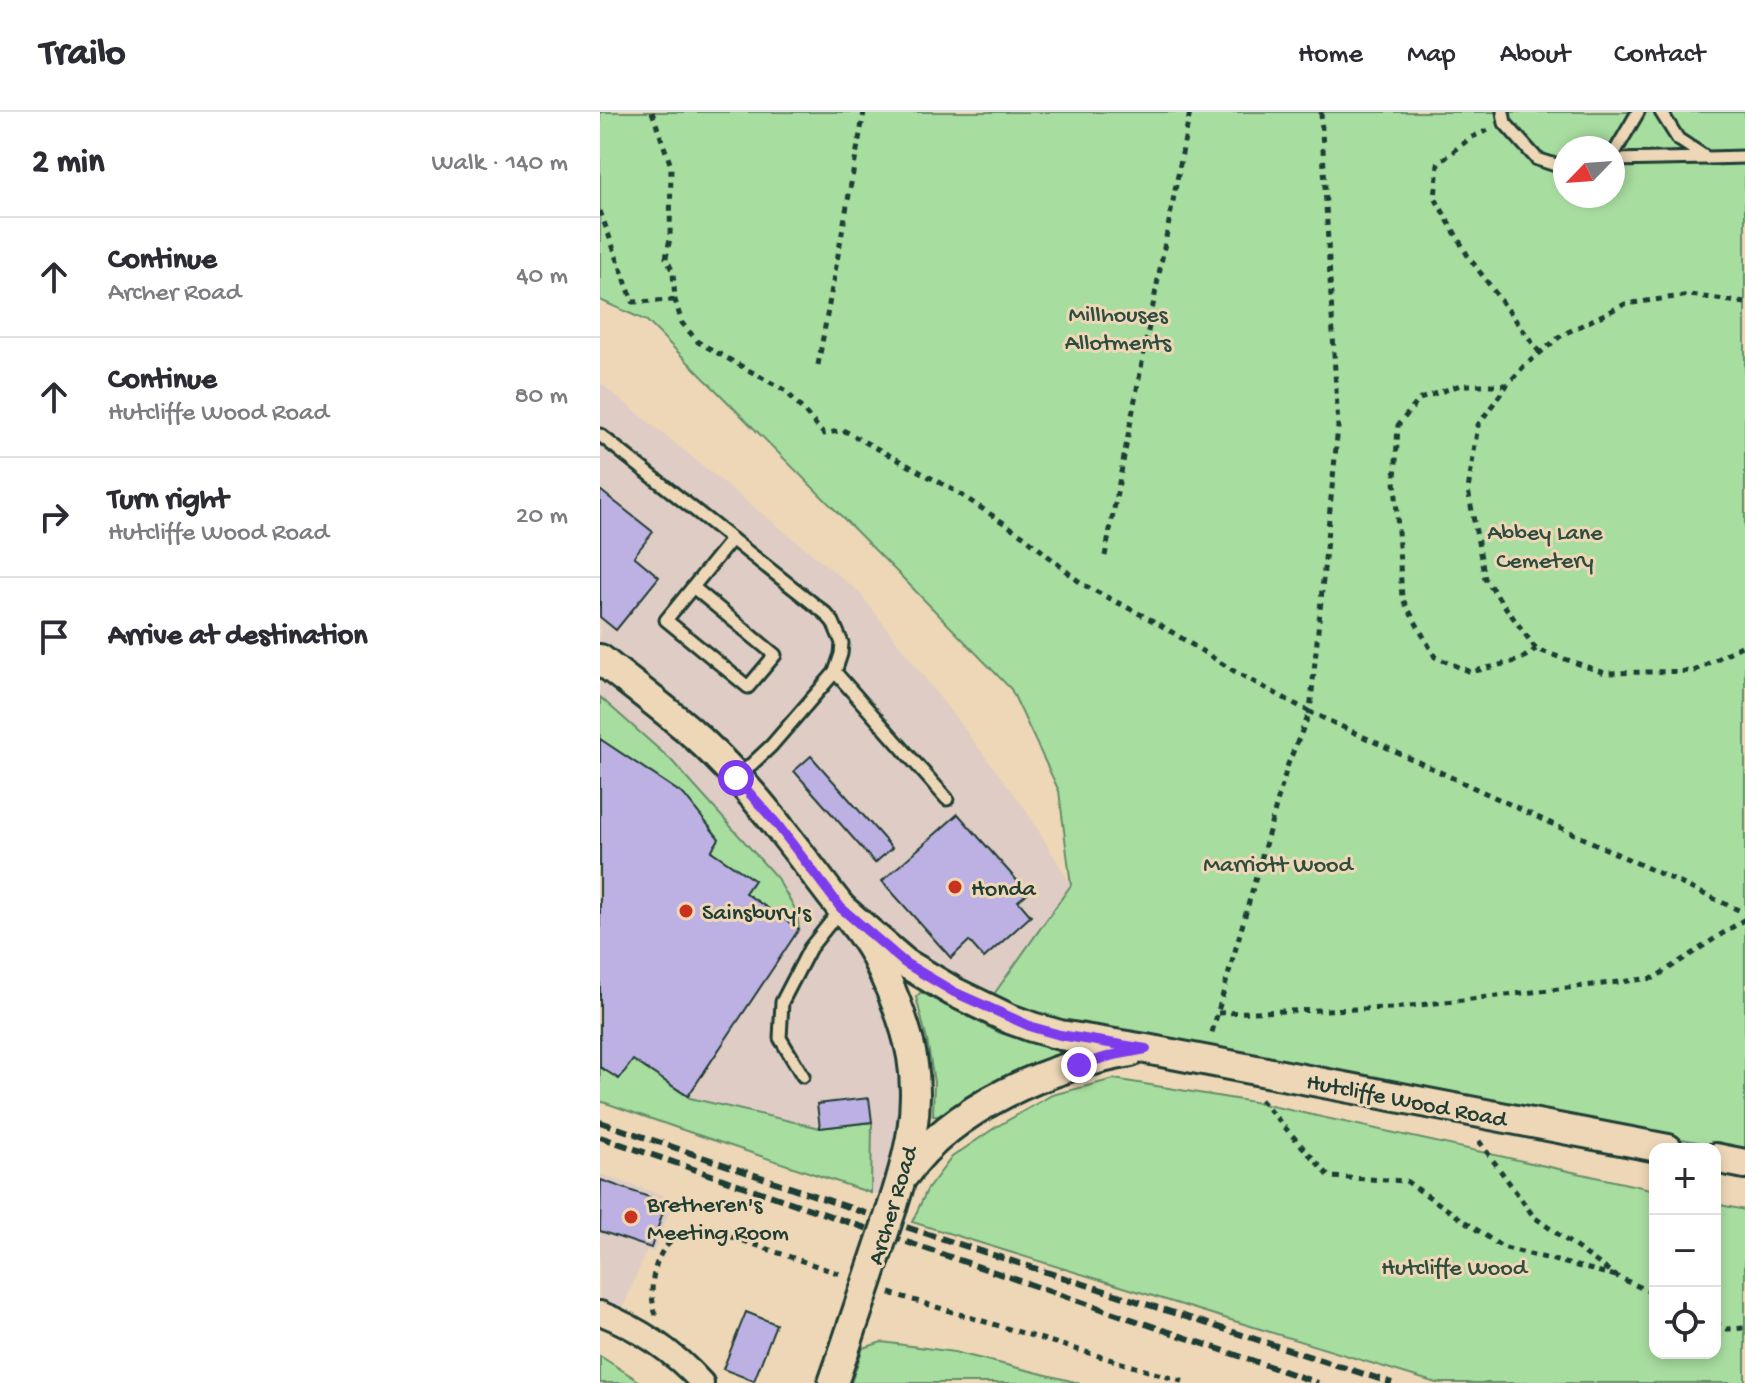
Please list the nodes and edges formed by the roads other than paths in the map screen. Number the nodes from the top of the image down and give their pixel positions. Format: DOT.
graph roads {
  1 [pos="1638,112"];
  2 [pos="1661,112"];
  3 [pos="1504,118"];
  4 [pos="1625,136"];
  5 [pos="1625,157"];
  6 [pos="1745,157"];
  7 [pos="1707,158"];
  8 [pos="1553,164"];
  9 [pos="600,435"];
  10 [pos="732,539"];
  11 [pos="693,587"];
  12 [pos="600,659"];
  13 [pos="835,672"];
  14 [pos="736,778"];
  15 [pos="947,799"];
  16 [pos="841,908"];
  17 [pos="1146,1049"];
  18 [pos="803,1076"];
  19 [pos="1649,1145"];
  20 [pos="1721,1159"];
  21 [pos="1745,1164"];
  22 [pos="902,1178"];
  23 [pos="600,1313"];
  24 [pos="702,1383"];
  25 [pos="833,1383"];
  1 -- 4 [label="lane"];
  2 -- 7 [label="lane"];
  3 -- 8 [label="lane"];
  5 -- 7 [label="lane"];
  6 -- 7 [label="lane"];
  9 -- 10 [label="lane"];
  10 -- 11 [label="lane"];
  10 -- 13 [label="lane"];
  11 -- 11 [label="lane"];
  12 -- 14 [label="street, Archer Road"];
  13 -- 14 [label="lane"];
  13 -- 15 [label="lane"];
  14 -- 16 [label="street, Archer Road"];
  16 -- 17 [label="street, Hutcliffe Wood Road"];
  16 -- 18 [label="lane"];
  16 -- 22 [label="street, Archer Road"];
  17 -- 19 [label="street, Hutcliffe Wood Road"];
  17 -- 22 [label="street, Hutcliffe Wood Road"];
  20 -- 21 [label="street"];
  22 -- 25 [label="street, Archer Road, bridge"];
  23 -- 24 [label="street"];
}
